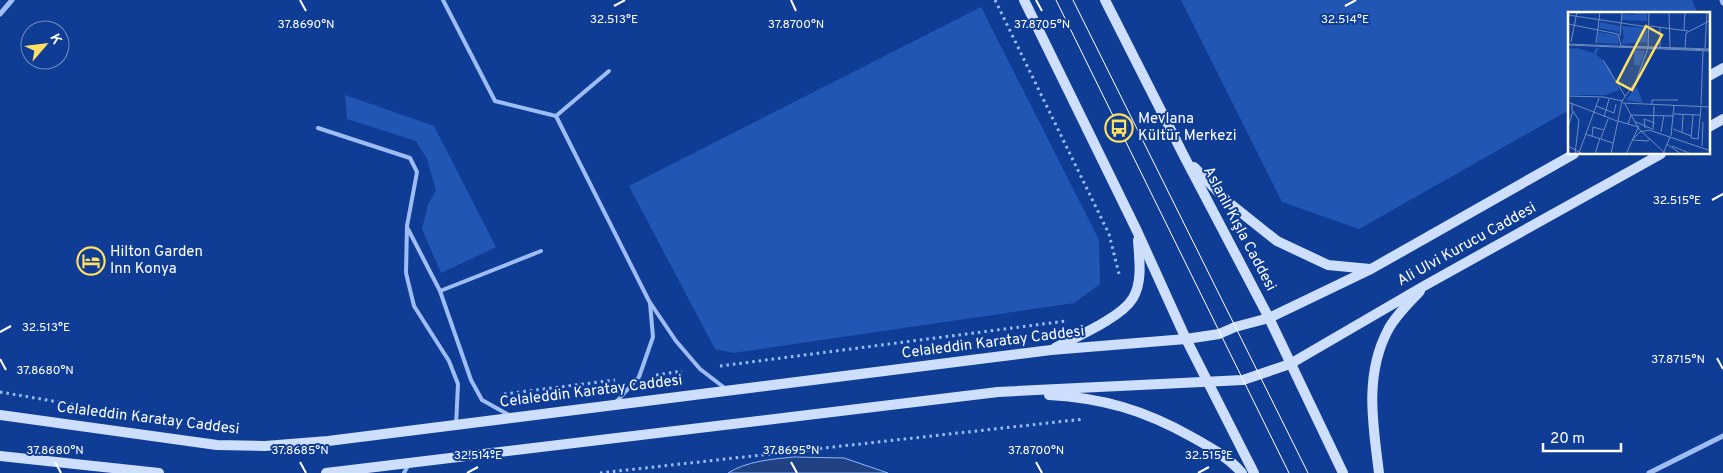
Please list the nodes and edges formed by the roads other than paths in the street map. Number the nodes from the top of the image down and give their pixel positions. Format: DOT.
graph roads {
  1 [pos="12,0"];
  2 [pos="443,0"];
  3 [pos="1024,0"];
  4 [pos="1106,0"];
  5 [pos="0,14"];
  6 [pos="1723,68"];
  7 [pos="609,71"];
  8 [pos="1710,75"];
  9 [pos="556,116"];
  10 [pos="1723,119"];
  11 [pos="1710,126"];
  12 [pos="318,128"];
  13 [pos="1572,155"];
  14 [pos="1659,155"];
  15 [pos="1185,158"];
  16 [pos="407,226"];
  17 [pos="1137,231"];
  18 [pos="541,250"];
  19 [pos="1371,269"];
  20 [pos="1424,286"];
  21 [pos="440,291"];
  22 [pos="649,301"];
  23 [pos="1269,318"];
  24 [pos="1186,339"];
  25 [pos="1051,350"];
  26 [pos="1290,364"];
  27 [pos="1208,380"];
  28 [pos="728,390"];
  29 [pos="998,392"];
  30 [pos="613,405"];
  31 [pos="0,414"];
  32 [pos="513,417"];
  33 [pos="456,425"];
  34 [pos="1723,436"];
  35 [pos="0,456"];
  36 [pos="410,462"];
  37 [pos="137,472"];
  38 [pos="158,473"];
  39 [pos="326,473"];
  40 [pos="404,473"];
  41 [pos="1242,473"];
  42 [pos="1254,473"];
  43 [pos="1343,473"];
  44 [pos="1378,473"];
  45 [pos="1649,473"];
  1 -- 5 [label="street"];
  2 -- 9 [label="lane"];
  3 -- 17 [label="main road"];
  4 -- 15 [label="main road, Aslanlı Kışla Caddesi"];
  6 -- 8 [label="main road"];
  7 -- 9 [label="lane"];
  9 -- 22 [label="lane"];
  10 -- 11 [label="main road"];
  12 -- 16 [label="lane"];
  13 -- 19 [label="main road, Ali Ulvi Kurucu Caddesi"];
  14 -- 20 [label="main road, Ali Ulvi Kurucu Caddesi"];
  15 -- 19 [label="main road"];
  15 -- 23 [label="main road, Aslanlı Kışla Caddesi"];
  16 -- 21 [label="lane"];
  16 -- 33 [label="lane"];
  17 -- 24 [label="main road"];
  17 -- 25 [label="main road"];
  18 -- 21 [label="lane"];
  19 -- 23 [label="main road, Ali Ulvi Kurucu Caddesi"];
  20 -- 26 [label="main road, Ali Ulvi Kurucu Caddesi"];
  20 -- 44 [label="main road"];
  21 -- 32 [label="lane"];
  22 -- 28 [label="lane"];
  22 -- 30 [label="lane"];
  23 -- 24 [label="main road, Celaleddin Karatay Caddesi"];
  23 -- 26 [label="main road, Aslanlı Kışla Caddesi"];
  24 -- 25 [label="main road, Celaleddin Karatay Caddesi"];
  24 -- 27 [label="main road"];
  25 -- 28 [label="main road, Celaleddin Karatay Caddesi"];
  26 -- 27 [label="main road, Ali Ulvi Kurucu Caddesi"];
  26 -- 43 [label="main road, Aslanlı Kışla Caddesi"];
  27 -- 29 [label="main road"];
  27 -- 42 [label="main road"];
  28 -- 30 [label="main road, Celaleddin Karatay Caddesi"];
  29 -- 36 [label="main road"];
  29 -- 41 [label="main road"];
  30 -- 32 [label="main road, Celaleddin Karatay Caddesi"];
  31 -- 33 [label="main road, Celaleddin Karatay Caddesi"];
  32 -- 33 [label="main road, Celaleddin Karatay Caddesi"];
  34 -- 45 [label="street"];
  35 -- 37 [label="main road"];
  36 -- 39 [label="main road"];
  36 -- 40 [label="lane"];
  37 -- 38 [label="main road"];
}
